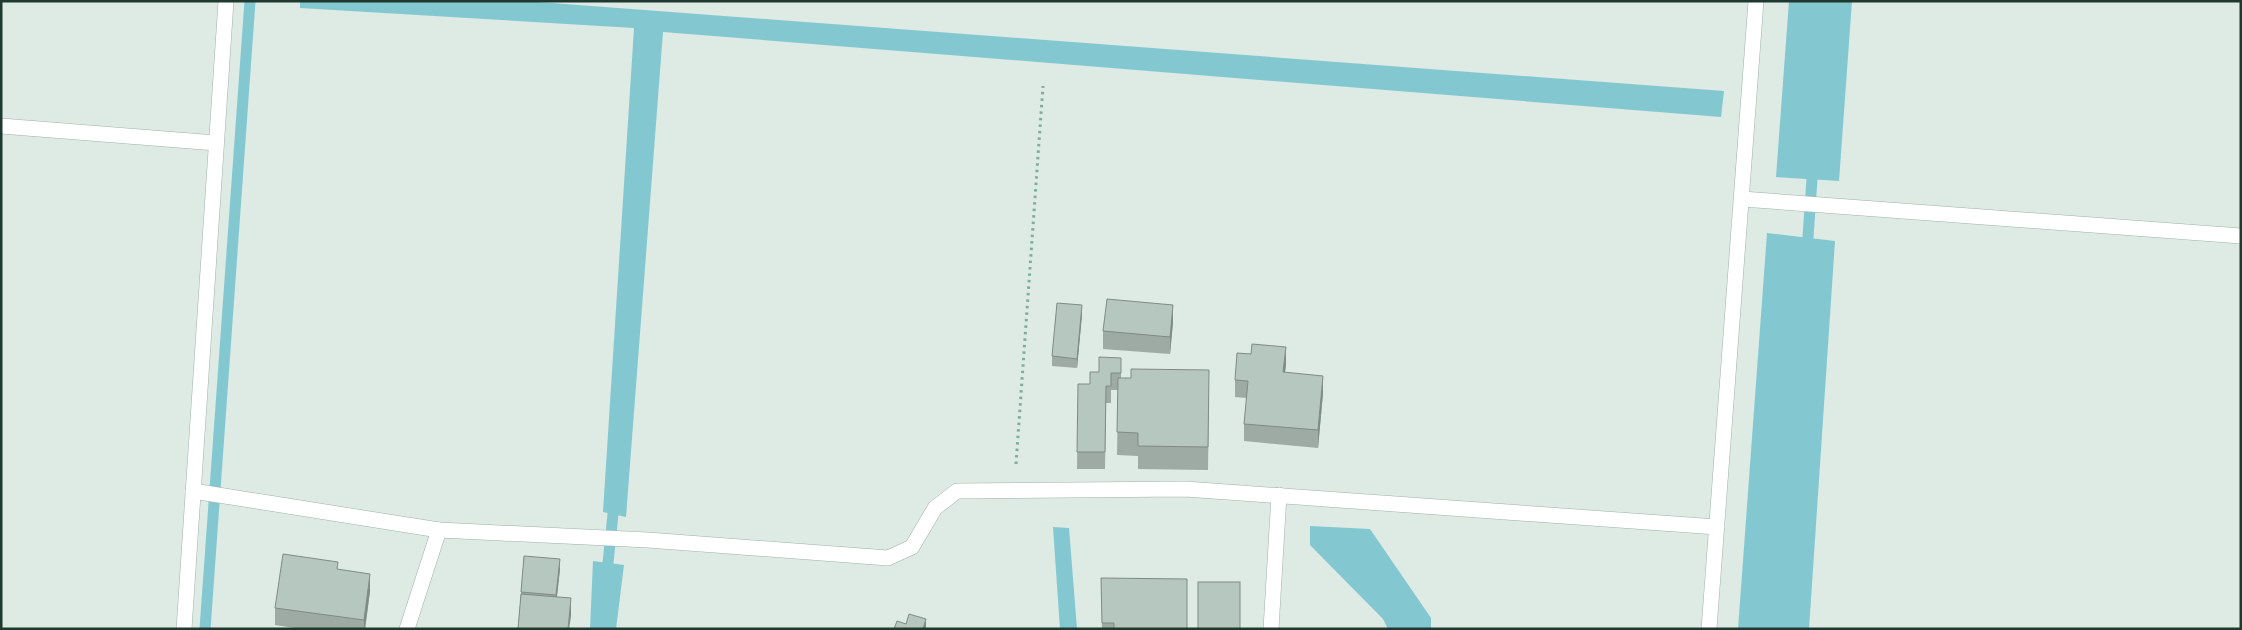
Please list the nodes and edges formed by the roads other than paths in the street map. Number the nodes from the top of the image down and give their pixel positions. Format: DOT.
graph roads {
  1 [pos="226,1"];
  2 [pos="1756,1"];
  3 [pos="1,126"];
  4 [pos="216,143"];
  5 [pos="1742,199"];
  6 [pos="2241,236"];
  7 [pos="193,491"];
  8 [pos="1279,495"];
  9 [pos="1717,527"];
  10 [pos="438,530"];
  11 [pos="184,629"];
  12 [pos="408,629"];
  13 [pos="1271,629"];
  14 [pos="1709,629"];
  1 -- 4 [label="street"];
  2 -- 5 [label="street"];
  3 -- 4 [label="street"];
  4 -- 7 [label="street"];
  5 -- 6 [label="street"];
  5 -- 9 [label="street"];
  7 -- 10 [label="street"];
  7 -- 11 [label="street"];
  8 -- 9 [label="street"];
  8 -- 10 [label="street"];
  8 -- 13 [label="street"];
  9 -- 14 [label="street"];
  10 -- 12 [label="street"];
}
